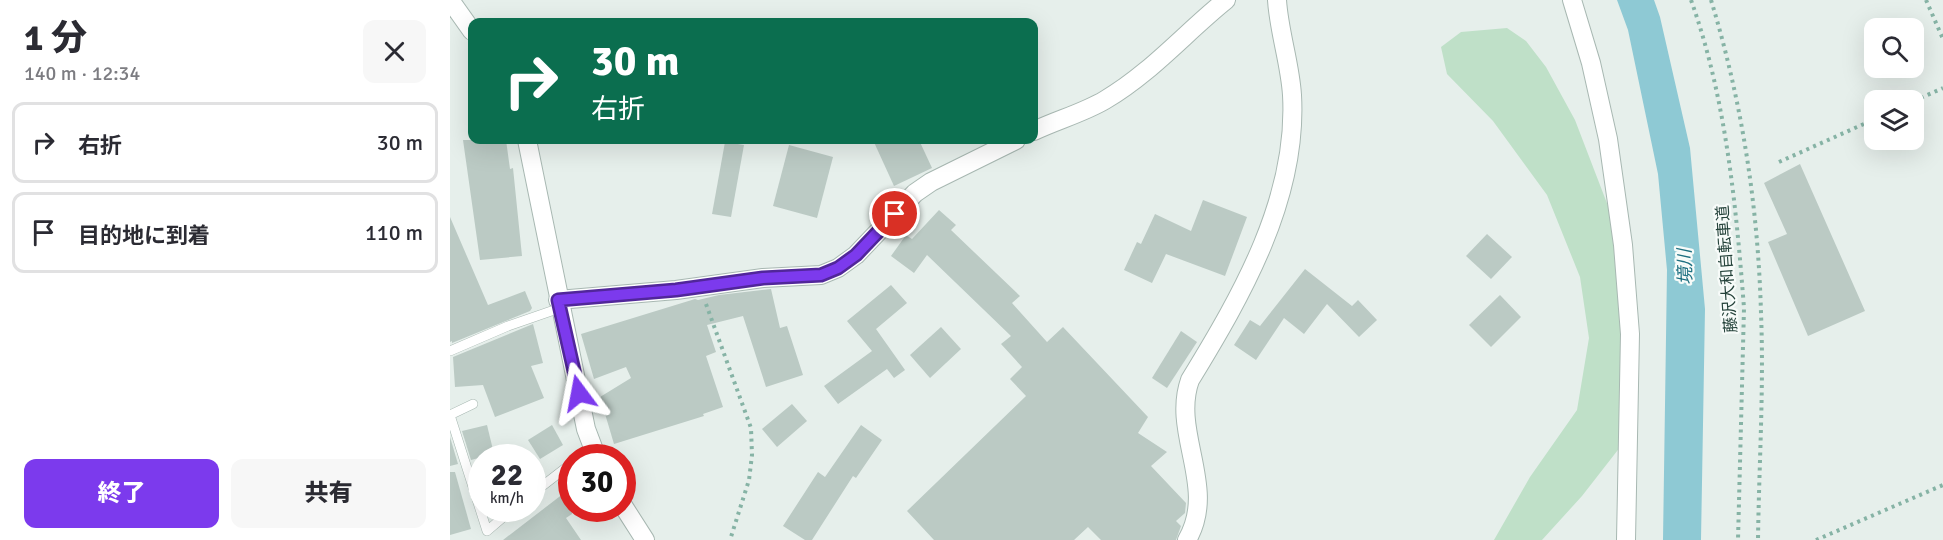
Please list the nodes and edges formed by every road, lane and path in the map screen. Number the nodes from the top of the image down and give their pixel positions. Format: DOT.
graph roads {
  1 [pos="450,0"];
  2 [pos="1227,0"];
  3 [pos="1277,0"];
  4 [pos="1572,0"];
  5 [pos="1691,0"];
  6 [pos="1711,0"];
  7 [pos="1926,0"];
  8 [pos="468,25"];
  9 [pos="1943,39"];
  10 [pos="1943,88"];
  11 [pos="1924,97"];
  12 [pos="1864,124"];
  13 [pos="1038,129"];
  14 [pos="527,144"];
  15 [pos="1007,144"];
  16 [pos="1779,162"];
  17 [pos="699,287"];
  18 [pos="559,304"];
  19 [pos="450,351"];
  20 [pos="473,405"];
  21 [pos="592,444"];
  22 [pos="468,471"];
  23 [pos="558,474"];
  24 [pos="546,483"];
  25 [pos="1943,485"];
  26 [pos="484,522"];
  27 [pos="498,522"];
  28 [pos="634,522"];
  29 [pos="645,540"];
  30 [pos="730,540"];
  31 [pos="1187,540"];
  32 [pos="1626,540"];
  33 [pos="1738,540"];
  34 [pos="1758,540"];
  35 [pos="1816,540"];
  1 -- 8 [label="street"];
  2 -- 13 [label="street"];
  3 -- 31 [label="street"];
  4 -- 32 [label="street"];
  5 -- 33 [label="path, 藤沢大和自転車道"];
  6 -- 34 [label="path"];
  7 -- 9 [label="path"];
  10 -- 11 [label="path"];
  12 -- 16 [label="path"];
  14 -- 18 [label="street"];
  15 -- 17 [label="street"];
  17 -- 18 [label="street"];
  17 -- 30 [label="path"];
  18 -- 19 [label="lane"];
  18 -- 21 [label="street"];
  20 -- 22 [label="lane"];
  23 -- 24 [label="lane"];
  25 -- 35 [label="path"];
  26 -- 27 [label="lane"];
  28 -- 29 [label="street"];
}
